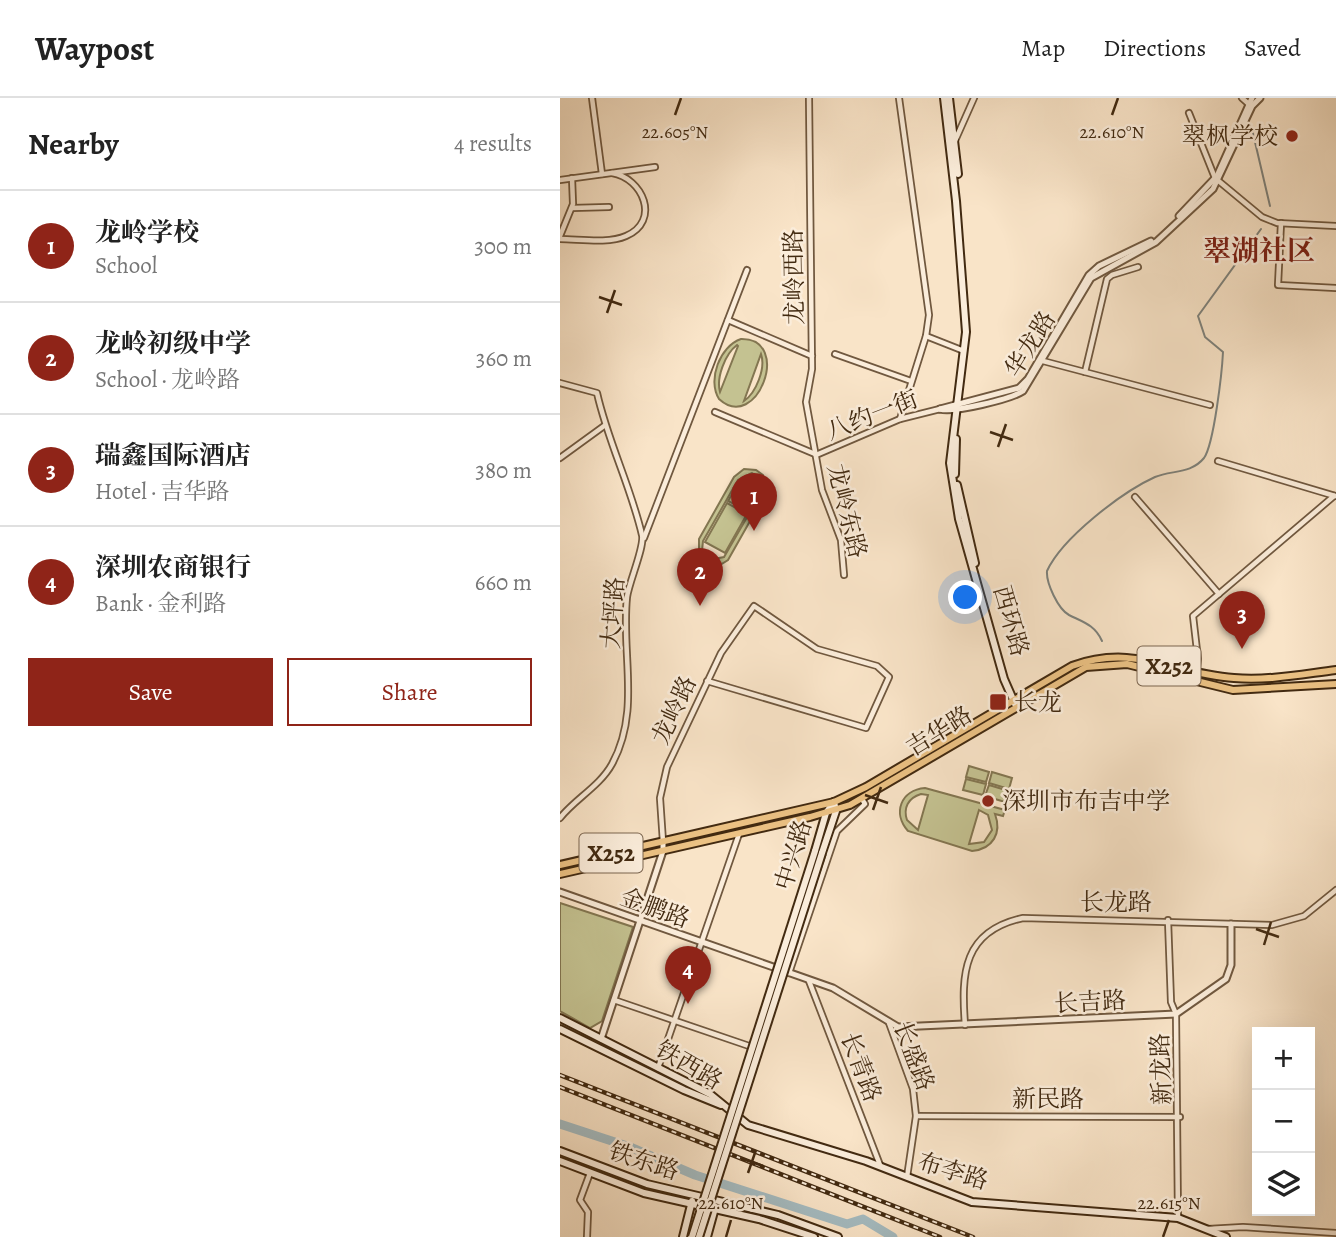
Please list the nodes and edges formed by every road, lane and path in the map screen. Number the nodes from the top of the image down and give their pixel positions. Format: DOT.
graph roads {
  1 [pos="592,98"];
  2 [pos="809,98"];
  3 [pos="900,98"];
  4 [pos="946,98"];
  5 [pos="974,98"];
  6 [pos="1242,98"];
  7 [pos="1252,98"];
  8 [pos="1260,98"];
  9 [pos="1250,105"];
  10 [pos="1189,113"];
  11 [pos="953,144"];
  12 [pos="655,167"];
  13 [pos="612,173"];
  14 [pos="602,174"];
  15 [pos="572,178"];
  16 [pos="1217,179"];
  17 [pos="560,180"];
  18 [pos="609,207"];
  19 [pos="572,208"];
  20 [pos="1281,223"];
  21 [pos="1336,226"];
  22 [pos="560,238"];
  23 [pos="1138,267"];
  24 [pos="747,270"];
  25 [pos="1336,288"];
  26 [pos="728,320"];
  27 [pos="926,336"];
  28 [pos="964,351"];
  29 [pos="835,354"];
  30 [pos="812,356"];
  31 [pos="1043,360"];
  32 [pos="1085,372"];
  33 [pos="911,381"];
  34 [pos="560,383"];
  35 [pos="1210,405"];
  36 [pos="957,406"];
  37 [pos="940,409"];
  38 [pos="715,412"];
  39 [pos="900,419"];
  40 [pos="604,426"];
  41 [pos="816,455"];
  42 [pos="560,458"];
  43 [pos="1218,461"];
  44 [pos="1335,496"];
  45 [pos="1135,497"];
  46 [pos="643,538"];
  47 [pos="845,575"];
  48 [pos="1219,594"];
  49 [pos="1336,670"];
  50 [pos="1196,673"];
  51 [pos="707,681"];
  52 [pos="1194,681"];
  53 [pos="1336,684"];
  54 [pos="1015,701"];
  55 [pos="862,799"];
  56 [pos="834,802"];
  57 [pos="836,811"];
  58 [pos="826,813"];
  59 [pos="560,818"];
  60 [pos="739,834"];
  61 [pos="663,842"];
  62 [pos="663,851"];
  63 [pos="818,852"];
  64 [pos="560,865"];
  65 [pos="560,874"];
  66 [pos="1336,890"];
  67 [pos="560,892"];
  68 [pos="1167,920"];
  69 [pos="639,922"];
  70 [pos="1230,924"];
  71 [pos="701,943"];
  72 [pos="784,972"];
  73 [pos="809,981"];
  74 [pos="614,1000"];
  75 [pos="1177,1014"];
  76 [pos="560,1018"];
  77 [pos="675,1020"];
  78 [pos="889,1023"];
  79 [pos="965,1025"];
  80 [pos="560,1029"];
  81 [pos="601,1039"];
  82 [pos="754,1048"];
  83 [pos="648,1063"];
  84 [pos="658,1069"];
  85 [pos="644,1071"];
  86 [pos="721,1105"];
  87 [pos="734,1116"];
  88 [pos="916,1116"];
  89 [pos="1180,1117"];
  90 [pos="560,1151"];
  91 [pos="560,1161"];
  92 [pos="880,1166"];
  93 [pos="590,1173"];
  94 [pos="907,1177"];
  95 [pos="693,1196"];
  96 [pos="717,1201"];
  97 [pos="691,1205"];
  98 [pos="715,1210"];
  99 [pos="1178,1218"];
  100 [pos="1204,1229"];
  101 [pos="1336,1233"];
  102 [pos="587,1237"];
  103 [pos="683,1237"];
  104 [pos="692,1237"];
  105 [pos="699,1237"];
  106 [pos="707,1237"];
  107 [pos="814,1237"];
  108 [pos="838,1237"];
  109 [pos="1226,1237"];
  1 -- 14 [label="street"];
  2 -- 30 [label="street, 龙岭西路"];
  3 -- 27 [label="street"];
  4 -- 11 [label="main road, 西环路"];
  5 -- 11 [label="street"];
  6 -- 9 [label="street"];
  7 -- 9 [label="street, 华龙路"];
  8 -- 9 [label="street, 华龙路"];
  9 -- 16 [label="street, 华龙路"];
  10 -- 16 [label="street"];
  11 -- 28 [label="main road, 西环路"];
  11 -- 36 [label="main road, 西环路"];
  12 -- 13 [label="street"];
  13 -- 14 [label="street"];
  13 -- 22 [label="street"];
  14 -- 15 [label="street"];
  15 -- 17 [label="street"];
  15 -- 19 [label="street"];
  16 -- 20 [label="street"];
  16 -- 31 [label="street, 华龙路"];
  16 -- 36 [label="street, 华龙路"];
  18 -- 19 [label="street"];
  19 -- 22 [label="street"];
  20 -- 21 [label="street"];
  20 -- 25 [label="street"];
  23 -- 32 [label="street"];
  24 -- 26 [label="street, 大坪路"];
  26 -- 30 [label="street"];
  26 -- 46 [label="street, 大坪路"];
  27 -- 28 [label="street"];
  27 -- 33 [label="street"];
  28 -- 36 [label="main road, 西环路"];
  29 -- 33 [label="street"];
  30 -- 41 [label="street, 龙岭西路"];
  31 -- 32 [label="street"];
  31 -- 36 [label="street, 华龙路"];
  32 -- 35 [label="street"];
  33 -- 39 [label="street"];
  34 -- 40 [label="street"];
  36 -- 37 [label="street, 华龙路"];
  36 -- 54 [label="main road, 西环路"];
  37 -- 39 [label="street, 八约一街"];
  38 -- 41 [label="street"];
  39 -- 41 [label="street, 八约一街"];
  40 -- 42 [label="street"];
  40 -- 46 [label="street"];
  41 -- 47 [label="street, 龙岭东路"];
  43 -- 44 [label="street"];
  44 -- 48 [label="street"];
  45 -- 48 [label="street"];
  46 -- 59 [label="street, 大坪路"];
  48 -- 50 [label="street"];
  49 -- 50 [label="main road, 吉华路 / X252"];
  50 -- 52 [label="street"];
  50 -- 54 [label="main road, 吉华路 / X252"];
  51 -- 51 [label="street, 龙岭路"];
  51 -- 61 [label="street, 龙岭路"];
  52 -- 53 [label="main road, 吉华路 / X252"];
  52 -- 54 [label="main road, 吉华路 / X252"];
  54 -- 55 [label="main road, 吉华路 / X252"];
  54 -- 56 [label="main road, 吉华路 / X252"];
  55 -- 57 [label="main road, 吉华路 / X252"];
  55 -- 72 [label="street"];
  56 -- 57 [label="main road, 中兴路"];
  56 -- 58 [label="main road, 中兴路"];
  56 -- 61 [label="main road, 吉华路 / X252"];
  57 -- 58 [label="main road, 吉华路 / X252"];
  57 -- 63 [label="main road, 中兴路"];
  58 -- 60 [label="main road, 吉华路 / X252"];
  58 -- 63 [label="main road, 中兴路"];
  60 -- 62 [label="main road, 吉华路 / X252"];
  60 -- 71 [label="street"];
  61 -- 62 [label="street"];
  61 -- 64 [label="main road, 吉华路 / X252"];
  62 -- 65 [label="main road, 吉华路 / X252"];
  62 -- 69 [label="street"];
  63 -- 104 [label="main road, 中兴路, bridge"];
  63 -- 105 [label="main road, 中兴路, bridge"];
  66 -- 70 [label="street, 长龙路"];
  67 -- 69 [label="street, 金鹏路"];
  68 -- 70 [label="street, 长龙路"];
  68 -- 75 [label="street, 新龙路"];
  68 -- 79 [label="street, 长龙路"];
  69 -- 71 [label="street, 金鹏路"];
  69 -- 74 [label="street"];
  70 -- 75 [label="street"];
  71 -- 72 [label="street, 金鹏路"];
  71 -- 77 [label="street"];
  72 -- 73 [label="street, 长盛路"];
  72 -- 82 [label="street"];
  72 -- 87 [label="street"];
  73 -- 78 [label="street, 长盛路"];
  73 -- 92 [label="street, 长青路"];
  74 -- 77 [label="street"];
  74 -- 81 [label="street"];
  75 -- 79 [label="street, 长吉路"];
  75 -- 89 [label="street, 新龙路"];
  76 -- 81 [label="main road, 铁西路"];
  77 -- 82 [label="street"];
  77 -- 84 [label="street"];
  78 -- 79 [label="street, 长吉路"];
  78 -- 88 [label="street, 长盛路"];
  80 -- 85 [label="main road, 铁西路"];
  81 -- 83 [label="main road, 铁西路"];
  82 -- 87 [label="street"];
  83 -- 84 [label="main road, 铁西路"];
  83 -- 85 [label="main road"];
  84 -- 86 [label="main road, 铁西路"];
  85 -- 86 [label="main road, 铁西路"];
  86 -- 87 [label="main road, 布李路"];
  87 -- 92 [label="main road, 布李路"];
  88 -- 89 [label="street, 新民路"];
  88 -- 94 [label="street, 长盛路"];
  89 -- 99 [label="street, 新龙路"];
  90 -- 95 [label="main road, 铁东路"];
  91 -- 93 [label="main road, 铁东路"];
  92 -- 94 [label="main road, 布李路"];
  93 -- 97 [label="main road, 铁东路"];
  93 -- 102 [label="street"];
  94 -- 99 [label="main road, 布李路"];
  95 -- 96 [label="main road, 铁东路"];
  95 -- 97 [label="main road"];
  96 -- 98 [label="main road"];
  96 -- 108 [label="main road, 铁东路"];
  97 -- 98 [label="main road, 铁东路"];
  97 -- 103 [label="main road"];
  98 -- 106 [label="main road"];
  98 -- 107 [label="main road, 铁东路"];
  99 -- 100 [label="main road, 布李路"];
  100 -- 101 [label="street"];
  100 -- 109 [label="main road, 布李路"];
}
